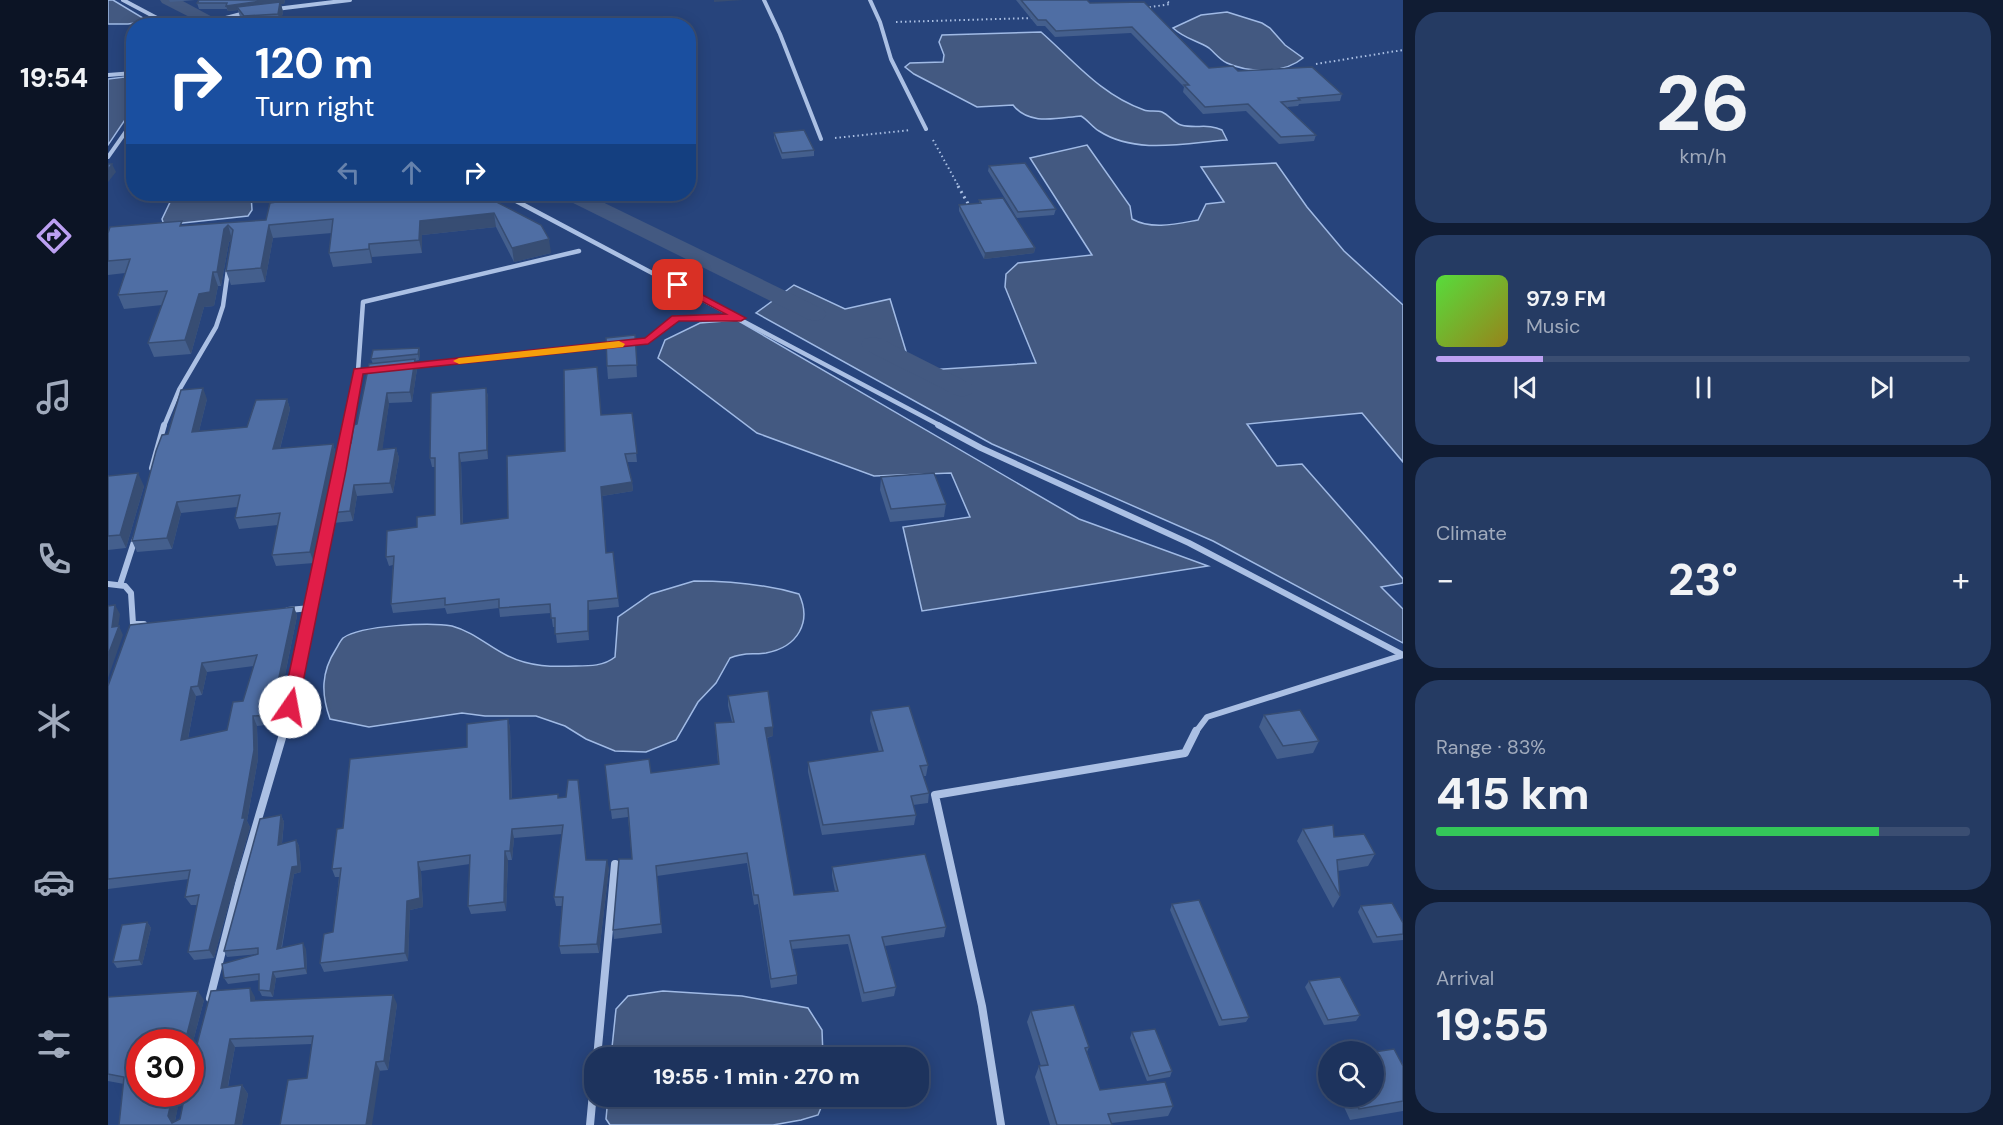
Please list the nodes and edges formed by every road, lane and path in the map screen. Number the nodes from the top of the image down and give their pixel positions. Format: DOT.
graph roads {
  1 [pos="123,0"];
  2 [pos="350,0"];
  3 [pos="764,0"];
  4 [pos="870,0"];
  5 [pos="1166,0"];
  6 [pos="273,9"];
  7 [pos="1143,9"];
  8 [pos="252,12"];
  9 [pos="1037,17"];
  10 [pos="157,18"];
  11 [pos="220,18"];
  12 [pos="880,22"];
  13 [pos="1403,50"];
  14 [pos="1316,64"];
  15 [pos="126,74"];
  16 [pos="108,75"];
  17 [pos="926,129"];
  18 [pos="126,131"];
  19 [pos="821,139"];
  20 [pos="108,157"];
  21 [pos="516,201"];
  22 [pos="974,214"];
  23 [pos="579,251"];
  24 [pos="230,263"];
  25 [pos="741,318"];
  26 [pos="404,366"];
  27 [pos="381,369"];
  28 [pos="358,371"];
  29 [pos="342,459"];
  30 [pos="150,479"];
  31 [pos="333,503"];
  32 [pos="136,534"];
  33 [pos="108,584"];
  34 [pos="120,585"];
  35 [pos="312,608"];
  36 [pos="276,611"];
  37 [pos="132,624"];
  38 [pos="153,624"];
  39 [pos="130,633"];
  40 [pos="1403,655"];
  41 [pos="615,864"];
  42 [pos="207,1011"];
  43 [pos="598,1047"];
  44 [pos="592,1107"];
  45 [pos="590,1125"];
  46 [pos="1000,1125"];
  1 -- 10 [label="street"];
  2 -- 6 [label="street"];
  3 -- 19 [label="street"];
  4 -- 12 [label="street"];
  5 -- 7 [label="path"];
  8 -- 11 [label="street"];
  9 -- 12 [label="path"];
  12 -- 17 [label="street"];
  13 -- 14 [label="path"];
  15 -- 16 [label="street"];
  17 -- 19 [label="path"];
  17 -- 22 [label="path"];
  18 -- 20 [label="street"];
  21 -- 25 [label="street"];
  23 -- 28 [label="street"];
  24 -- 30 [label="street"];
  25 -- 26 [label="street"];
  25 -- 40 [label="street"];
  27 -- 28 [label="street"];
  28 -- 29 [label="street"];
  31 -- 35 [label="street"];
  32 -- 34 [label="street"];
  33 -- 34 [label="street"];
  34 -- 37 [label="street"];
  35 -- 36 [label="street"];
  35 -- 42 [label="street"];
  37 -- 38 [label="street"];
  37 -- 39 [label="street"];
  40 -- 46 [label="street"];
  41 -- 43 [label="street"];
  44 -- 45 [label="street"];
}
